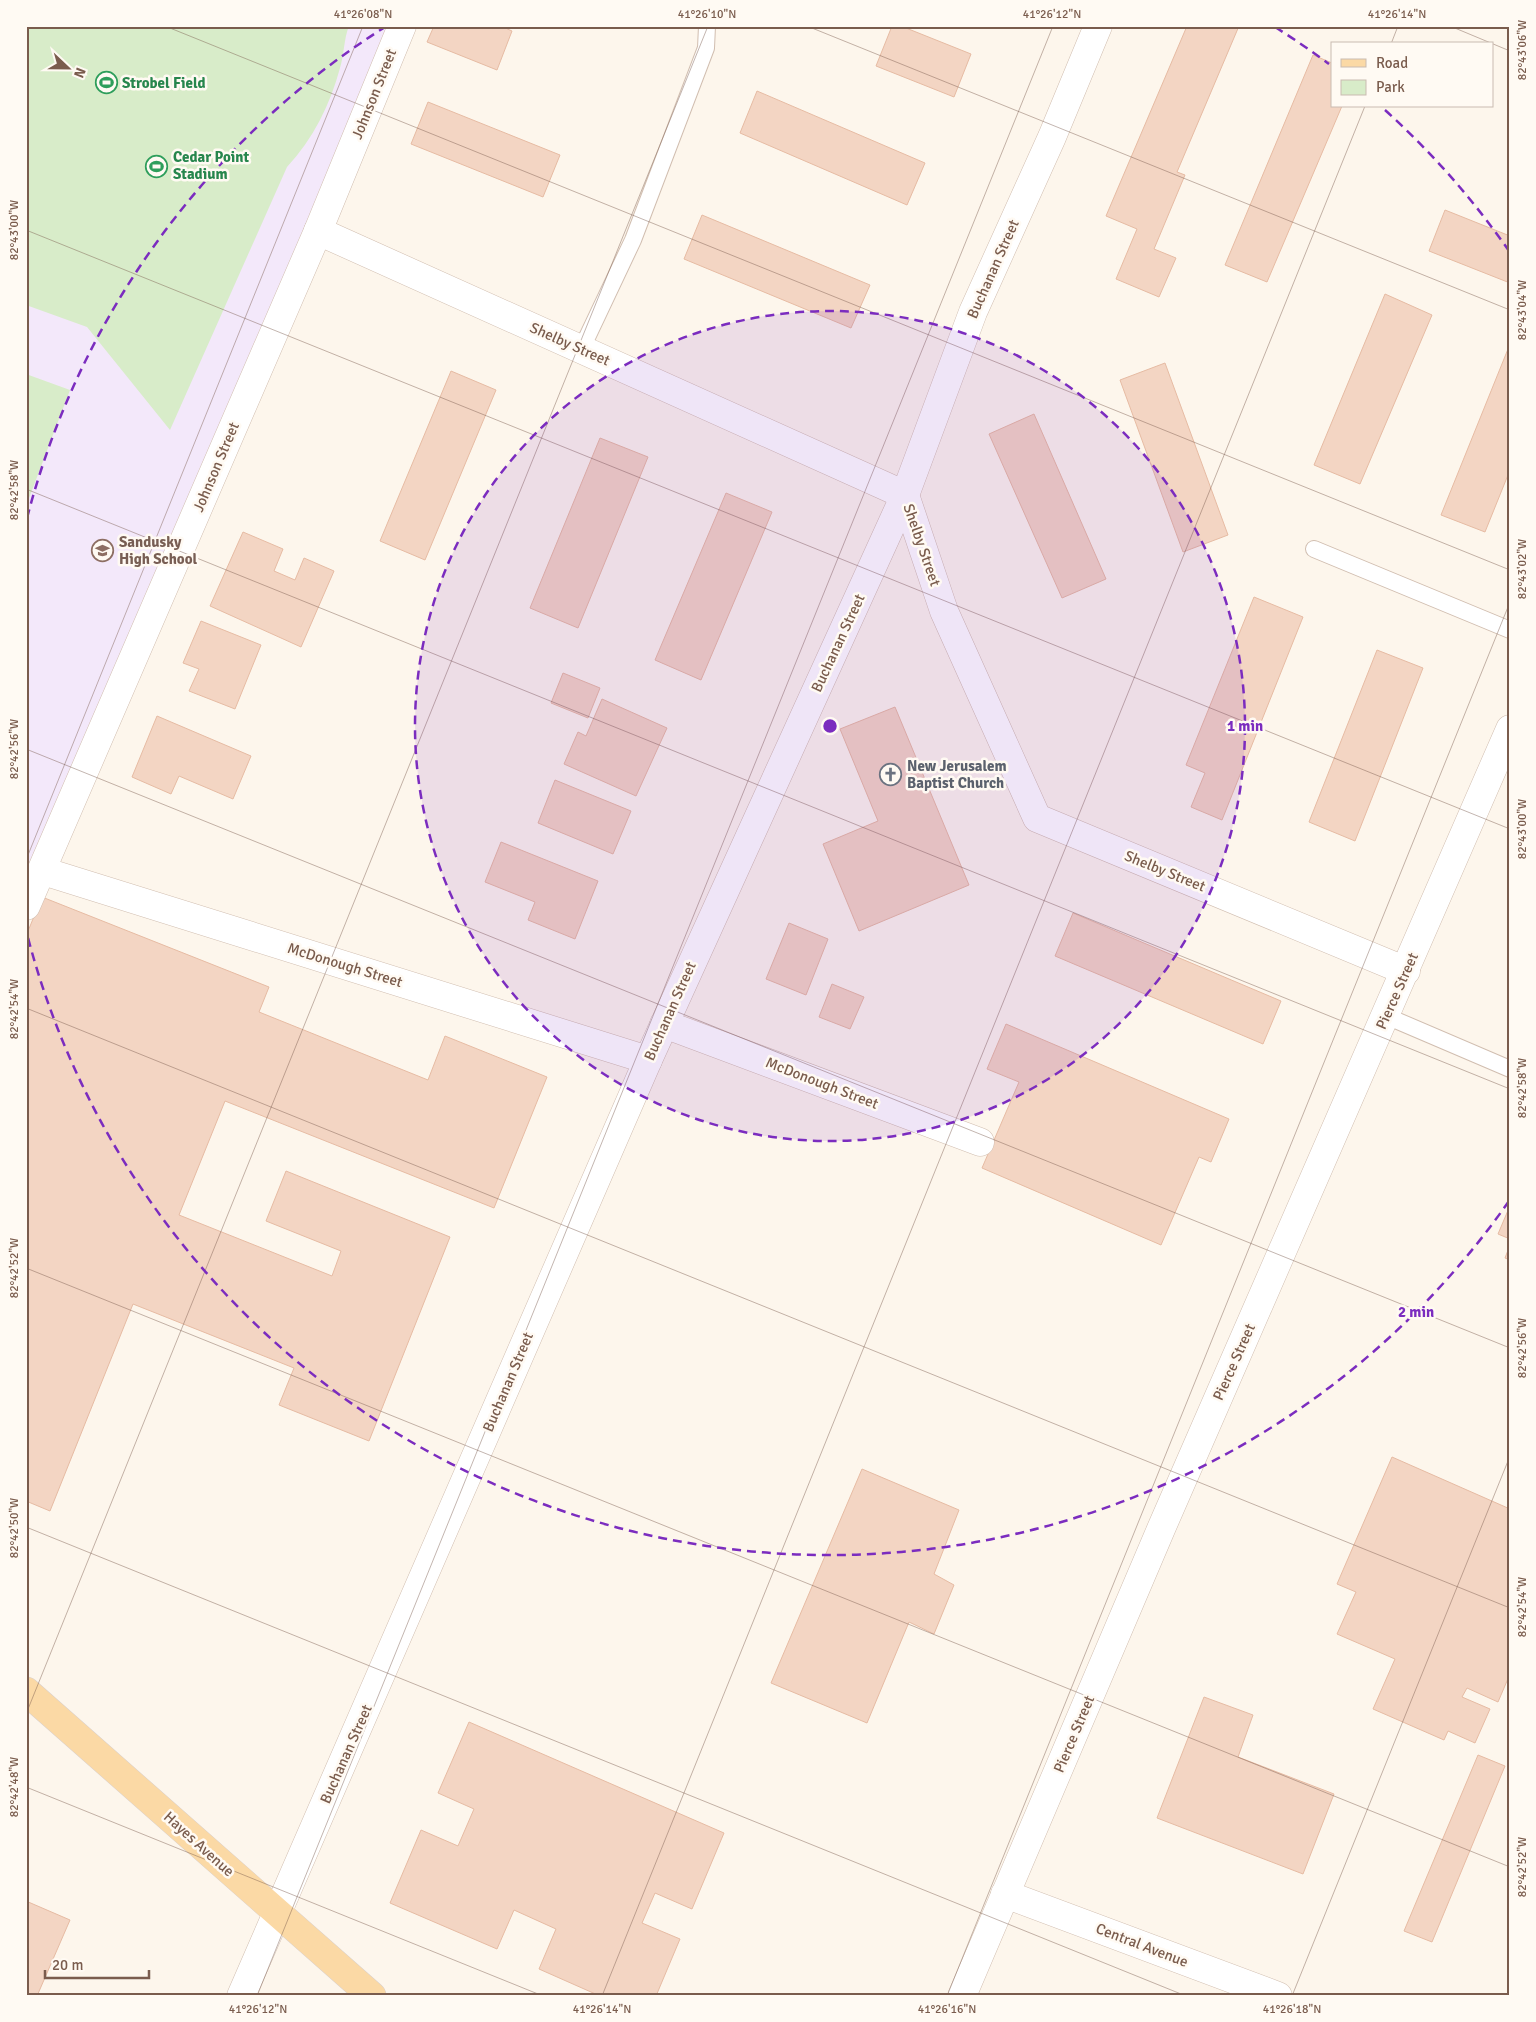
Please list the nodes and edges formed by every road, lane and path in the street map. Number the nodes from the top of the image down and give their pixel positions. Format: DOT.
graph roads {
  1 [pos="402,26"];
  2 [pos="707,26"];
  3 [pos="1098,26"];
  4 [pos="318,231"];
  5 [pos="581,350"];
  6 [pos="905,495"];
  7 [pos="1314,549"];
  8 [pos="1510,630"];
  9 [pos="1510,729"];
  10 [pos="43,871"];
  11 [pos="26,906"];
  12 [pos="1406,970"];
  13 [pos="1386,1016"];
  14 [pos="664,1024"];
  15 [pos="648,1060"];
  16 [pos="1510,1069"];
  17 [pos="980,1142"];
  18 [pos="26,1691"];
  19 [pos="1005,1894"];
  20 [pos="277,1913"];
  21 [pos="241,1996"];
  22 [pos="372,1996"];
  23 [pos="962,1996"];
  24 [pos="1278,1996"];
  1 -- 4 [label="street, Johnson Street"];
  2 -- 5 [label="lane"];
  3 -- 6 [label="street, Buchanan Street"];
  4 -- 5 [label="street, Shelby Street"];
  4 -- 10 [label="street, Johnson Street"];
  5 -- 6 [label="street, Shelby Street"];
  6 -- 12 [label="street, Shelby Street"];
  6 -- 14 [label="street, Buchanan Street"];
  7 -- 8 [label="lane"];
  9 -- 12 [label="street, Pierce Street"];
  10 -- 11 [label="street, Johnson Street"];
  10 -- 15 [label="street, McDonough Street"];
  12 -- 13 [label="street, Pierce Street"];
  13 -- 16 [label="lane"];
  13 -- 19 [label="street, Pierce Street"];
  14 -- 15 [label="street, Buchanan Street"];
  14 -- 17 [label="street, McDonough Street"];
  15 -- 20 [label="street, Buchanan Street"];
  18 -- 20 [label="main road, Hayes Avenue"];
  19 -- 23 [label="street, Pierce Street"];
  19 -- 24 [label="street, Central Avenue"];
  20 -- 21 [label="street, Buchanan Street"];
  20 -- 22 [label="main road, Hayes Avenue"];
}
